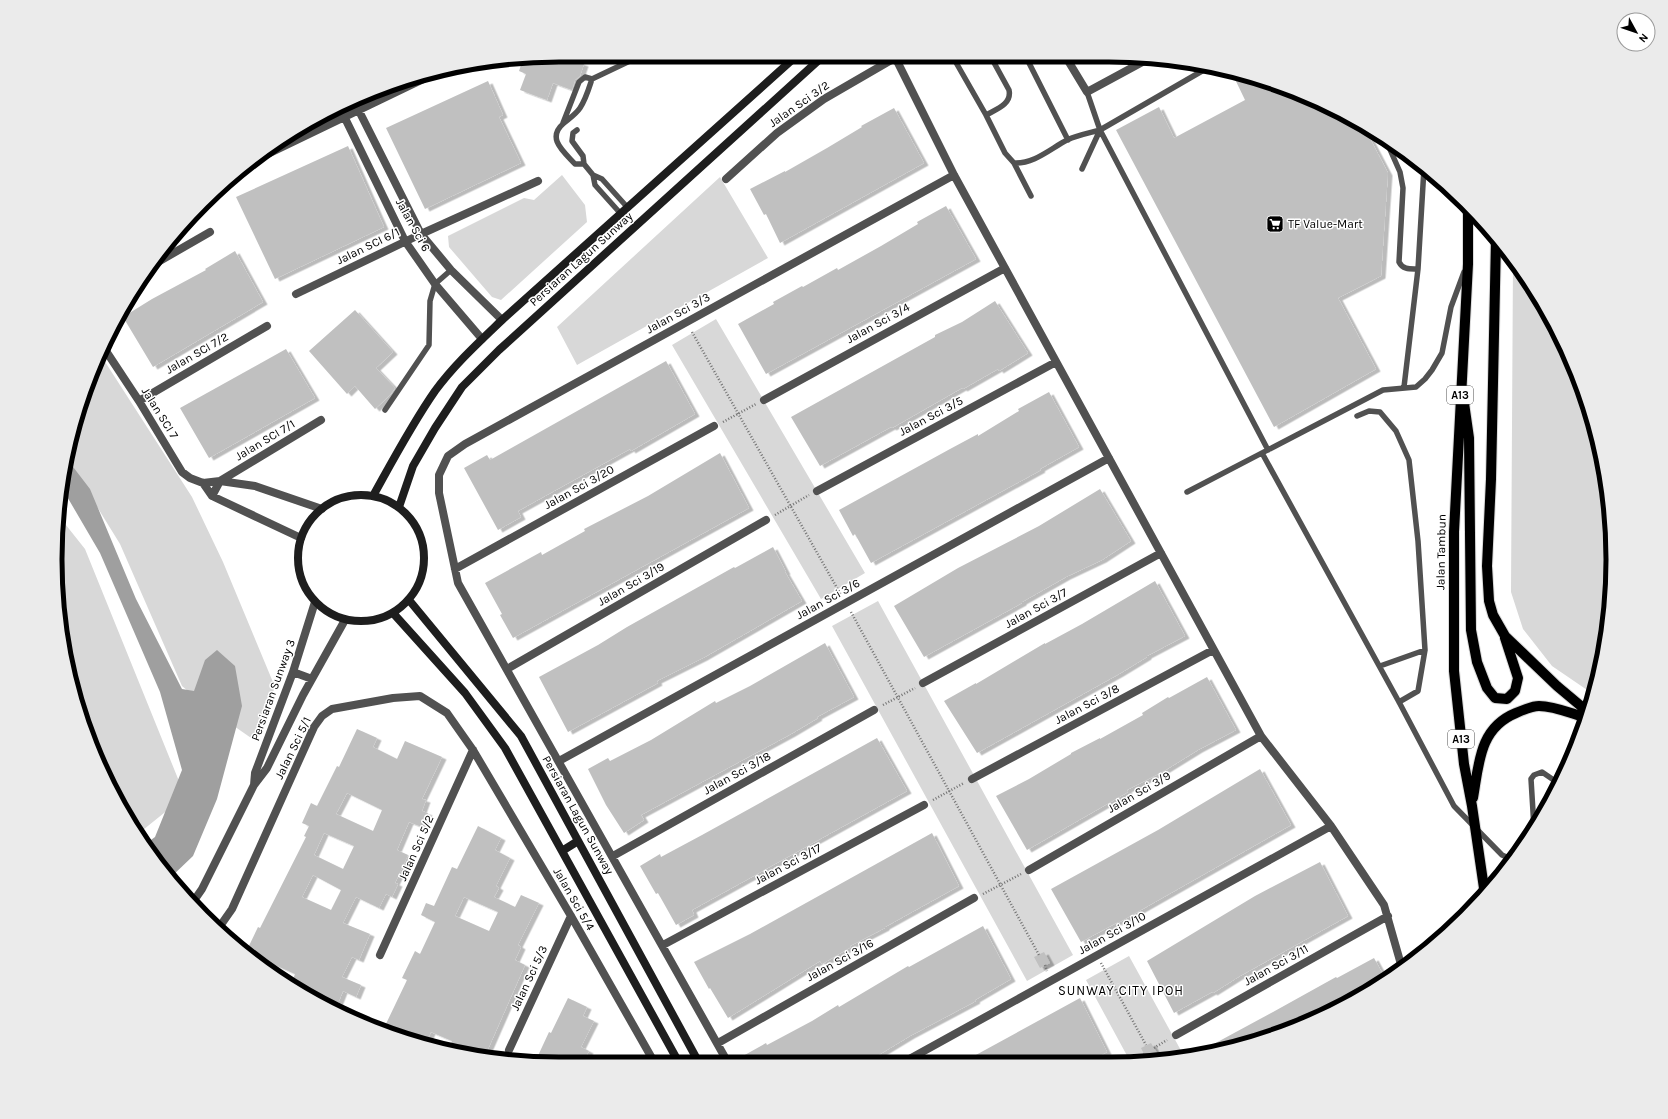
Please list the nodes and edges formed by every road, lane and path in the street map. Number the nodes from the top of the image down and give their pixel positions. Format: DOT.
graph roads {
  1 [pos="628,62"];
  2 [pos="791,62"];
  3 [pos="817,62"];
  4 [pos="888,62"];
  5 [pos="898,62"];
  6 [pos="956,62"];
  7 [pos="994,62"];
  8 [pos="1029,62"];
  9 [pos="1069,62"];
  10 [pos="1141,63"];
  11 [pos="1204,72"];
  12 [pos="592,79"];
  13 [pos="413,84"];
  14 [pos="1087,92"];
  15 [pos="356,106"];
  16 [pos="358,111"];
  17 [pos="342,112"];
  18 [pos="986,115"];
  19 [pos="345,117"];
  20 [pos="563,124"];
  21 [pos="577,130"];
  22 [pos="1100,130"];
  23 [pos="1068,140"];
  24 [pos="282,147"];
  25 [pos="1390,150"];
  26 [pos="1014,163"];
  27 [pos="584,164"];
  28 [pos="1082,169"];
  29 [pos="592,175"];
  30 [pos="954,175"];
  31 [pos="1424,175"];
  32 [pos="726,179"];
  33 [pos="538,181"];
  34 [pos="1031,196"];
  35 [pos="628,208"];
  36 [pos="621,214"];
  37 [pos="1468,216"];
  38 [pos="210,232"];
  39 [pos="421,234"];
  40 [pos="405,241"];
  41 [pos="1496,248"];
  42 [pos="164,259"];
  43 [pos="1468,264"];
  44 [pos="1005,268"];
  45 [pos="1418,269"];
  46 [pos="451,270"];
  47 [pos="435,284"];
  48 [pos="296,294"];
  49 [pos="502,320"];
  50 [pos="686,322"];
  51 [pos="267,326"];
  52 [pos="482,339"];
  53 [pos="107,353"];
  54 [pos="1056,362"];
  55 [pos="1460,381"];
  56 [pos="1404,387"];
  57 [pos="764,400"];
  58 [pos="139,401"];
  59 [pos="385,410"];
  60 [pos="738,414"];
  61 [pos="1357,416"];
  62 [pos="321,420"];
  63 [pos="714,426"];
  64 [pos="1265,452"];
  65 [pos="1109,458"];
  66 [pos="220,481"];
  67 [pos="203,483"];
  68 [pos="817,491"];
  69 [pos="1187,492"];
  70 [pos="212,496"];
  71 [pos="373,496"];
  72 [pos="790,505"];
  73 [pos="399,508"];
  74 [pos="322,509"];
  75 [pos="766,520"];
  76 [pos="301,538"];
  77 [pos="1160,553"];
  78 [pos="455,569"];
  79 [pos="409,600"];
  80 [pos="315,602"];
  81 [pos="846,603"];
  82 [pos="393,613"];
  83 [pos="345,620"];
  84 [pos="1505,636"];
  85 [pos="1213,650"];
  86 [pos="1425,650"];
  87 [pos="1380,666"];
  88 [pos="507,669"];
  89 [pos="293,672"];
  90 [pos="312,679"];
  91 [pos="923,683"];
  92 [pos="898,697"];
  93 [pos="1400,702"];
  94 [pos="1583,708"];
  95 [pos="874,710"];
  96 [pos="1581,716"];
  97 [pos="1261,736"];
  98 [pos="473,750"];
  99 [pos="559,761"];
  100 [pos="972,779"];
  101 [pos="1555,781"];
  102 [pos="254,786"];
  103 [pos="950,791"];
  104 [pos="924,805"];
  105 [pos="1472,806"];
  106 [pos="1533,817"];
  107 [pos="1474,825"];
  108 [pos="1331,826"];
  109 [pos="578,841"];
  110 [pos="562,851"];
  111 [pos="613,856"];
  112 [pos="1507,857"];
  113 [pos="1029,870"];
  114 [pos="1001,885"];
  115 [pos="1484,887"];
  116 [pos="195,898"];
  117 [pos="974,898"];
  118 [pos="571,916"];
  119 [pos="1388,916"];
  120 [pos="221,924"];
  121 [pos="663,945"];
  122 [pos="1039,954"];
  123 [pos="380,955"];
  124 [pos="1097,956"];
  125 [pos="1400,962"];
  126 [pos="1176,1035"];
  127 [pos="718,1042"];
  128 [pos="1146,1045"];
  129 [pos="1154,1048"];
  130 [pos="509,1050"];
  131 [pos="1144,1054"];
  132 [pos="1140,1056"];
  133 [pos="651,1057"];
  134 [pos="676,1057"];
  135 [pos="696,1057"];
  136 [pos="725,1057"];
  137 [pos="913,1057"];
  1 -- 12 [label="lane"];
  2 -- 35 [label="main road, Persiaran Lagun Sunway"];
  3 -- 73 [label="main road, Persiaran Lagun Sunway"];
  4 -- 32 [label="street, Jalan Sci 3/2"];
  5 -- 30 [label="street"];
  6 -- 18 [label="lane"];
  7 -- 18 [label="lane"];
  8 -- 23 [label="lane"];
  9 -- 14 [label="street"];
  10 -- 14 [label="street"];
  11 -- 22 [label="lane"];
  12 -- 20 [label="lane"];
  12 -- 20 [label="lane"];
  13 -- 16 [label="street"];
  14 -- 22 [label="lane"];
  15 -- 16 [label="street, Jalan Sci 6"];
  16 -- 19 [label="street"];
  16 -- 39 [label="street, Jalan Sci 6"];
  17 -- 19 [label="street, Jalan Sci 6"];
  18 -- 26 [label="lane"];
  19 -- 24 [label="street"];
  19 -- 40 [label="street, Jalan Sci 6"];
  20 -- 27 [label="lane"];
  21 -- 27 [label="lane"];
  22 -- 23 [label="lane"];
  22 -- 28 [label="lane"];
  22 -- 64 [label="lane"];
  23 -- 26 [label="lane"];
  25 -- 45 [label="lane"];
  26 -- 34 [label="lane"];
  27 -- 29 [label="lane"];
  29 -- 35 [label="lane"];
  29 -- 36 [label="lane"];
  30 -- 44 [label="street"];
  30 -- 50 [label="street, Jalan Sci 3/3"];
  31 -- 45 [label="lane"];
  33 -- 39 [label="street, Jalan SCI 6/1"];
  35 -- 36 [label="main road, Persiaran Lagun Sunway"];
  36 -- 49 [label="main road, Persiaran Lagun Sunway"];
  37 -- 43 [label="main road, Jalan Tambun / A13"];
  38 -- 42 [label="street"];
  39 -- 40 [label="street, Jalan SCI 6/1"];
  39 -- 46 [label="street, Jalan Sci 6"];
  40 -- 47 [label="street, Jalan Sci 6"];
  40 -- 48 [label="street, Jalan SCI 6/1"];
  41 -- 84 [label="main road"];
  43 -- 55 [label="main road, Jalan Tambun / A13"];
  43 -- 56 [label="lane"];
  44 -- 54 [label="street"];
  44 -- 57 [label="street, Jalan Sci 3/4"];
  45 -- 56 [label="lane"];
  46 -- 47 [label="lane"];
  46 -- 49 [label="street, Jalan Sci 6"];
  47 -- 52 [label="street, Jalan Sci 6"];
  47 -- 59 [label="lane"];
  49 -- 52 [label="main road, Persiaran Lagun Sunway"];
  50 -- 60 [label="path"];
  50 -- 78 [label="street, Jalan Sci 3/3"];
  51 -- 58 [label="street, Jalan SCI 7/2"];
  52 -- 71 [label="main road, Persiaran Lagun Sunway"];
  53 -- 58 [label="street, Jalan SCI 7"];
  54 -- 65 [label="street"];
  54 -- 68 [label="street, Jalan Sci 3/5"];
  55 -- 84 [label="main road"];
  55 -- 105 [label="main road, Jalan Tambun / A13"];
  56 -- 64 [label="lane"];
  57 -- 60 [label="path"];
  58 -- 67 [label="street, Jalan SCI 7"];
  60 -- 63 [label="path"];
  60 -- 72 [label="path"];
  61 -- 86 [label="lane"];
  62 -- 66 [label="street, Jalan SCI 7/1"];
  63 -- 78 [label="street, Jalan Sci 3/20"];
  64 -- 69 [label="lane"];
  64 -- 87 [label="lane"];
  65 -- 77 [label="street"];
  65 -- 81 [label="street, Jalan Sci 3/6"];
  66 -- 67 [label="street"];
  66 -- 70 [label="street"];
  66 -- 74 [label="street"];
  67 -- 70 [label="street"];
  68 -- 72 [label="path"];
  70 -- 76 [label="street"];
  71 -- 73 [label="main road"];
  71 -- 74 [label="main road"];
  72 -- 75 [label="path"];
  72 -- 81 [label="path"];
  73 -- 79 [label="main road"];
  74 -- 76 [label="main road"];
  75 -- 88 [label="street, Jalan Sci 3/19"];
  76 -- 80 [label="main road"];
  77 -- 85 [label="street"];
  77 -- 91 [label="street, Jalan Sci 3/7"];
  78 -- 88 [label="street, Jalan Sci 3/3"];
  79 -- 82 [label="main road"];
  79 -- 109 [label="main road, Persiaran Lagun Sunway"];
  80 -- 83 [label="main road"];
  80 -- 89 [label="street, Persiaran Sunway 3"];
  81 -- 92 [label="path"];
  81 -- 99 [label="street, Jalan Sci 3/6"];
  82 -- 83 [label="main road"];
  82 -- 110 [label="main road"];
  83 -- 90 [label="street, Persiaran Sunway 3"];
  84 -- 94 [label="main road"];
  85 -- 97 [label="street"];
  85 -- 100 [label="street, Jalan Sci 3/8"];
  86 -- 87 [label="lane"];
  86 -- 93 [label="lane"];
  87 -- 93 [label="lane"];
  88 -- 99 [label="street, Jalan Sci 3/3"];
  89 -- 90 [label="street"];
  89 -- 102 [label="street, Persiaran Sunway 3"];
  90 -- 102 [label="street, Persiaran Sunway 3"];
  91 -- 92 [label="path"];
  92 -- 95 [label="path"];
  92 -- 103 [label="path"];
  93 -- 107 [label="lane"];
  95 -- 111 [label="street, Jalan Sci 3/18"];
  96 -- 105 [label="main road"];
  97 -- 108 [label="street"];
  97 -- 113 [label="street, Jalan Sci 3/9"];
  98 -- 118 [label="street, Jalan Sci 5/4"];
  98 -- 120 [label="street, Jalan Sci 5/1"];
  98 -- 123 [label="street, Jalan Sci 5/2"];
  99 -- 111 [label="street, Jalan Sci 3/3"];
  100 -- 103 [label="path"];
  101 -- 106 [label="lane"];
  102 -- 116 [label="street, Persiaran Sunway 3"];
  103 -- 104 [label="path"];
  103 -- 114 [label="path"];
  104 -- 121 [label="street, Jalan Sci 3/17"];
  105 -- 107 [label="main road, Jalan Tambun / A13"];
  107 -- 112 [label="lane"];
  107 -- 115 [label="main road, Jalan Tambun / A13"];
  108 -- 119 [label="street"];
  108 -- 124 [label="street, Jalan Sci 3/10"];
  109 -- 110 [label="main road"];
  109 -- 135 [label="main road, Persiaran Lagun Sunway"];
  110 -- 134 [label="main road"];
  111 -- 121 [label="street, Jalan Sci 3/3"];
  113 -- 114 [label="path"];
  114 -- 117 [label="path"];
  114 -- 122 [label="path"];
  117 -- 127 [label="street, Jalan Sci 3/16"];
  118 -- 130 [label="street, Jalan Sci 5/3"];
  118 -- 133 [label="street, Jalan Sci 5/4"];
  119 -- 125 [label="street"];
  119 -- 126 [label="street, Jalan Sci 3/11"];
  121 -- 127 [label="street, Jalan Sci 3/3"];
  124 -- 128 [label="path"];
  124 -- 137 [label="street, Jalan Sci 3/10"];
  126 -- 129 [label="path"];
  127 -- 136 [label="street, Jalan Sci 3/3"];
  131 -- 132 [label="path"];
}
